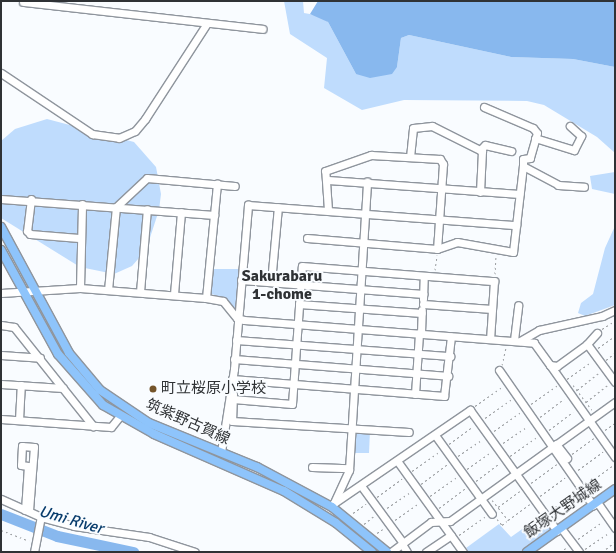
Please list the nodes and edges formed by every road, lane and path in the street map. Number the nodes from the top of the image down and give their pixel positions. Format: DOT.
graph roads {
  1 [pos="23,2"];
  2 [pos="207,23"];
  3 [pos="262,29"];
  4 [pos="1,73"];
  5 [pos="484,107"];
  6 [pos="570,126"];
  7 [pos="535,138"];
  8 [pos="480,150"];
  9 [pos="511,151"];
  10 [pos="410,157"];
  11 [pos="523,166"];
  12 [pos="328,180"];
  13 [pos="366,182"];
  14 [pos="217,184"];
  15 [pos="235,186"];
  16 [pos="584,187"];
  17 [pos="442,189"];
  18 [pos="480,192"];
  19 [pos="520,194"];
  20 [pos="1,199"];
  21 [pos="30,199"];
  22 [pos="82,204"];
  23 [pos="116,207"];
  24 [pos="278,207"];
  25 [pos="147,210"];
  26 [pos="328,210"];
  27 [pos="180,212"];
  28 [pos="367,214"];
  29 [pos="214,215"];
  30 [pos="439,219"];
  31 [pos="516,225"];
  32 [pos="1,227"];
  33 [pos="79,238"];
  34 [pos="307,238"];
  35 [pos="365,243"];
  36 [pos="437,249"];
  37 [pos="1,250"];
  38 [pos="497,250"];
  39 [pos="362,270"];
  40 [pos="424,276"];
  41 [pos="435,277"];
  42 [pos="241,280"];
  43 [pos="494,281"];
  44 [pos="271,282"];
  45 [pos="301,285"];
  46 [pos="80,288"];
  47 [pos="108,290"];
  48 [pos="361,290"];
  49 [pos="23,291"];
  50 [pos="36,291"];
  51 [pos="140,292"];
  52 [pos="1,293"];
  53 [pos="174,294"];
  54 [pos="423,294"];
  55 [pos="206,298"];
  56 [pos="300,304"];
  57 [pos="422,304"];
  58 [pos="518,305"];
  59 [pos="360,308"];
  60 [pos="492,309"];
  61 [pos="615,310"];
  62 [pos="422,313"];
  63 [pos="237,318"];
  64 [pos="614,322"];
  65 [pos="1,325"];
  66 [pos="298,325"];
  67 [pos="358,329"];
  68 [pos="420,333"];
  69 [pos="597,333"];
  70 [pos="451,336"];
  71 [pos="615,336"];
  72 [pos="490,339"];
  73 [pos="236,340"];
  74 [pos="506,340"];
  75 [pos="517,341"];
  76 [pos="587,344"];
  77 [pos="296,345"];
  78 [pos="356,350"];
  79 [pos="593,352"];
  80 [pos="615,353"];
  81 [pos="418,354"];
  82 [pos="1,355"];
  83 [pos="450,356"];
  84 [pos="40,358"];
  85 [pos="234,359"];
  86 [pos="295,364"];
  87 [pos="550,365"];
  88 [pos="603,366"];
  89 [pos="355,369"];
  90 [pos="499,370"];
  91 [pos="416,373"];
  92 [pos="448,376"];
  93 [pos="568,378"];
  94 [pos="232,379"];
  95 [pos="614,382"];
  96 [pos="1,384"];
  97 [pos="294,384"];
  98 [pos="506,384"];
  99 [pos="21,385"];
  100 [pos="230,387"];
  101 [pos="63,388"];
  102 [pos="353,390"];
  103 [pos="574,392"];
  104 [pos="415,394"];
  105 [pos="515,396"];
  106 [pos="233,399"];
  107 [pos="586,402"];
  108 [pos="615,402"];
  109 [pos="579,407"];
  110 [pos="470,410"];
  111 [pos="596,415"];
  112 [pos="120,416"];
  113 [pos="1,419"];
  114 [pos="538,419"];
  115 [pos="19,420"];
  116 [pos="589,420"];
  117 [pos="479,422"];
  118 [pos="615,423"];
  119 [pos="93,426"];
  120 [pos="351,428"];
  121 [pos="409,432"];
  122 [pos="544,432"];
  123 [pos="599,434"];
  124 [pos="434,435"];
  125 [pos="554,445"];
  126 [pos="444,448"];
  127 [pos="609,449"];
  128 [pos="220,452"];
  129 [pos="615,458"];
  130 [pos="506,459"];
  131 [pos="564,460"];
  132 [pos="398,462"];
  133 [pos="615,464"];
  134 [pos="312,467"];
  135 [pos="349,468"];
  136 [pos="515,472"];
  137 [pos="573,472"];
  138 [pos="407,475"];
  139 [pos="579,476"];
  140 [pos="582,484"];
  141 [pos="471,485"];
  142 [pos="362,487"];
  143 [pos="526,487"];
  144 [pos="615,489"];
  145 [pos="487,493"];
  146 [pos="480,498"];
  147 [pos="1,499"];
  148 [pos="372,500"];
  149 [pos="535,500"];
  150 [pos="595,504"];
  151 [pos="333,505"];
  152 [pos="498,507"];
  153 [pos="27,511"];
  154 [pos="434,511"];
  155 [pos="380,512"];
  156 [pos="353,513"];
  157 [pos="491,513"];
  158 [pos="546,514"];
  159 [pos="608,518"];
  160 [pos="40,519"];
  161 [pos="508,520"];
  162 [pos="442,522"];
  163 [pos="363,524"];
  164 [pos="389,524"];
  165 [pos="615,528"];
  166 [pos="559,529"];
  167 [pos="1,530"];
  168 [pos="377,533"];
  169 [pos="452,537"];
  170 [pos="36,542"];
  171 [pos="615,542"];
  172 [pos="572,543"];
  173 [pos="402,544"];
  174 [pos="531,551"];
  175 [pos="34,552"];
  176 [pos="195,552"];
  177 [pos="372,552"];
  178 [pos="387,552"];
  179 [pos="391,552"];
  180 [pos="407,552"];
  181 [pos="426,552"];
  182 [pos="463,552"];
  183 [pos="560,552"];
  184 [pos="580,552"];
  185 [pos="602,552"];
  1 -- 2 [label="street"];
  2 -- 3 [label="street"];
  2 -- 4 [label="street"];
  5 -- 7 [label="street"];
  6 -- 7 [label="street"];
  7 -- 11 [label="street"];
  8 -- 9 [label="street"];
  8 -- 10 [label="street"];
  8 -- 18 [label="street"];
  10 -- 12 [label="street"];
  10 -- 17 [label="street"];
  11 -- 16 [label="street"];
  11 -- 19 [label="street"];
  12 -- 13 [label="street"];
  12 -- 26 [label="street"];
  13 -- 17 [label="street"];
  13 -- 28 [label="street"];
  14 -- 15 [label="street"];
  14 -- 23 [label="street"];
  14 -- 29 [label="street"];
  17 -- 18 [label="street"];
  17 -- 30 [label="street"];
  18 -- 19 [label="street"];
  19 -- 31 [label="street"];
  20 -- 21 [label="street"];
  21 -- 22 [label="street"];
  21 -- 33 [label="street"];
  22 -- 23 [label="street"];
  22 -- 33 [label="street"];
  23 -- 25 [label="street"];
  23 -- 47 [label="street"];
  24 -- 26 [label="street"];
  24 -- 42 [label="street"];
  24 -- 44 [label="street"];
  25 -- 27 [label="street"];
  25 -- 51 [label="street"];
  26 -- 28 [label="street"];
  27 -- 29 [label="street"];
  27 -- 53 [label="street"];
  28 -- 30 [label="street"];
  28 -- 35 [label="street"];
  29 -- 55 [label="street"];
  30 -- 31 [label="street"];
  30 -- 36 [label="street"];
  31 -- 38 [label="street"];
  32 -- 50 [label="main road, 筑紫野古賀線"];
  33 -- 46 [label="street"];
  34 -- 35 [label="street"];
  35 -- 36 [label="street"];
  35 -- 39 [label="street"];
  36 -- 38 [label="street"];
  36 -- 41 [label="path"];
  37 -- 49 [label="main road, 筑紫野古賀線"];
  38 -- 43 [label="path"];
  39 -- 40 [label="street"];
  39 -- 45 [label="street"];
  39 -- 48 [label="street"];
  40 -- 41 [label="street"];
  40 -- 54 [label="street"];
  41 -- 43 [label="street"];
  42 -- 44 [label="street"];
  42 -- 63 [label="street"];
  43 -- 60 [label="street"];
  44 -- 45 [label="street"];
  45 -- 48 [label="street"];
  45 -- 56 [label="street"];
  46 -- 47 [label="street"];
  46 -- 50 [label="street"];
  47 -- 51 [label="street"];
  48 -- 54 [label="street"];
  48 -- 59 [label="street"];
  49 -- 50 [label="street"];
  49 -- 52 [label="street"];
  49 -- 112 [label="main road, 筑紫野古賀線"];
  50 -- 128 [label="main road, 筑紫野古賀線"];
  51 -- 53 [label="street"];
  53 -- 55 [label="street"];
  54 -- 57 [label="street"];
  55 -- 63 [label="street"];
  56 -- 59 [label="street"];
  56 -- 66 [label="street"];
  57 -- 60 [label="street"];
  57 -- 62 [label="street"];
  58 -- 75 [label="street"];
  59 -- 62 [label="street"];
  59 -- 67 [label="street"];
  60 -- 72 [label="street"];
  61 -- 75 [label="street"];
  62 -- 68 [label="street"];
  63 -- 66 [label="street"];
  63 -- 73 [label="street"];
  64 -- 69 [label="path"];
  65 -- 84 [label="street"];
  66 -- 67 [label="street"];
  66 -- 77 [label="street"];
  67 -- 68 [label="street"];
  67 -- 78 [label="street"];
  68 -- 70 [label="street"];
  68 -- 81 [label="street"];
  69 -- 76 [label="street"];
  70 -- 72 [label="street"];
  70 -- 83 [label="street"];
  71 -- 79 [label="path"];
  72 -- 74 [label="street"];
  73 -- 77 [label="street"];
  73 -- 85 [label="street"];
  74 -- 75 [label="street"];
  74 -- 90 [label="path"];
  75 -- 87 [label="street"];
  76 -- 79 [label="street"];
  76 -- 87 [label="street"];
  77 -- 78 [label="street"];
  77 -- 86 [label="street"];
  78 -- 81 [label="street"];
  78 -- 89 [label="street"];
  79 -- 88 [label="street"];
  80 -- 88 [label="path"];
  81 -- 83 [label="street"];
  81 -- 91 [label="street"];
  82 -- 84 [label="street"];
  83 -- 92 [label="street"];
  84 -- 101 [label="street"];
  85 -- 86 [label="street"];
  85 -- 94 [label="street"];
  86 -- 89 [label="street"];
  86 -- 97 [label="street"];
  87 -- 103 [label="street"];
  88 -- 95 [label="street"];
  88 -- 103 [label="path"];
  89 -- 91 [label="street"];
  89 -- 102 [label="street"];
  90 -- 98 [label="street"];
  91 -- 92 [label="street"];
  91 -- 104 [label="street"];
  92 -- 104 [label="street"];
  93 -- 103 [label="path"];
  94 -- 97 [label="street"];
  94 -- 100 [label="street"];
  95 -- 107 [label="path"];
  96 -- 99 [label="street"];
  97 -- 102 [label="street"];
  97 -- 106 [label="street"];
  98 -- 105 [label="street"];
  98 -- 110 [label="path"];
  99 -- 101 [label="street"];
  99 -- 115 [label="street"];
  100 -- 106 [label="street"];
  100 -- 128 [label="street"];
  101 -- 119 [label="street"];
  102 -- 104 [label="street"];
  102 -- 120 [label="street"];
  103 -- 107 [label="path"];
  103 -- 109 [label="street"];
  103 -- 114 [label="path"];
  105 -- 117 [label="path"];
  105 -- 122 [label="street"];
  106 -- 120 [label="street"];
  107 -- 111 [label="path"];
  108 -- 111 [label="street"];
  109 -- 116 [label="street"];
  109 -- 122 [label="path"];
  110 -- 117 [label="street"];
  110 -- 124 [label="street"];
  111 -- 116 [label="street"];
  112 -- 119 [label="street"];
  112 -- 177 [label="main road, 筑紫野古賀線"];
  113 -- 115 [label="street"];
  115 -- 119 [label="street"];
  116 -- 123 [label="street"];
  116 -- 125 [label="street"];
  117 -- 126 [label="path"];
  117 -- 130 [label="street"];
  118 -- 123 [label="path"];
  120 -- 121 [label="street"];
  120 -- 135 [label="street"];
  122 -- 125 [label="street"];
  122 -- 130 [label="path"];
  123 -- 127 [label="street"];
  123 -- 131 [label="path"];
  124 -- 126 [label="street"];
  124 -- 132 [label="street"];
  125 -- 131 [label="street"];
  125 -- 136 [label="street"];
  126 -- 138 [label="path"];
  126 -- 141 [label="street"];
  127 -- 129 [label="street"];
  127 -- 137 [label="path"];
  128 -- 151 [label="main road, 筑紫野古賀線"];
  130 -- 136 [label="street"];
  130 -- 141 [label="path"];
  131 -- 137 [label="street"];
  131 -- 137 [label="path"];
  131 -- 143 [label="path"];
  132 -- 138 [label="street"];
  132 -- 142 [label="street"];
  133 -- 140 [label="path"];
  134 -- 135 [label="street"];
  135 -- 151 [label="street"];
  136 -- 143 [label="street"];
  136 -- 145 [label="street"];
  137 -- 139 [label="path"];
  137 -- 140 [label="street"];
  137 -- 149 [label="path"];
  138 -- 148 [label="path"];
  138 -- 154 [label="street"];
  140 -- 150 [label="street"];
  140 -- 158 [label="path"];
  141 -- 146 [label="street"];
  141 -- 154 [label="path"];
  142 -- 148 [label="street"];
  142 -- 151 [label="street"];
  143 -- 149 [label="street"];
  143 -- 152 [label="path"];
  144 -- 150 [label="main road, 飯塚大野城線"];
  145 -- 146 [label="street"];
  145 -- 152 [label="path"];
  146 -- 157 [label="street"];
  146 -- 162 [label="street"];
  147 -- 153 [label="street"];
  148 -- 155 [label="street"];
  148 -- 156 [label="path"];
  149 -- 158 [label="street"];
  149 -- 161 [label="path"];
  150 -- 159 [label="street"];
  150 -- 166 [label="main road, 飯塚大野城線"];
  151 -- 178 [label="main road, 筑紫野古賀線"];
  152 -- 161 [label="path"];
  153 -- 153 [label="street"];
  153 -- 160 [label="street"];
  154 -- 162 [label="street"];
  155 -- 163 [label="path"];
  155 -- 164 [label="street"];
  157 -- 161 [label="path"];
  157 -- 169 [label="path"];
  158 -- 166 [label="street"];
  159 -- 165 [label="street"];
  159 -- 172 [label="path"];
  160 -- 170 [label="street"];
  160 -- 176 [label="street"];
  162 -- 169 [label="street"];
  162 -- 173 [label="street"];
  164 -- 168 [label="path"];
  164 -- 173 [label="street"];
  165 -- 184 [label="path"];
  166 -- 172 [label="street"];
  166 -- 174 [label="main road, 飯塚大野城線"];
  167 -- 170 [label="path"];
  169 -- 181 [label="street"];
  169 -- 182 [label="street"];
  170 -- 175 [label="street"];
  171 -- 185 [label="path"];
  172 -- 183 [label="path"];
  172 -- 184 [label="street"];
  173 -- 179 [label="street"];
  173 -- 180 [label="street"];
}
